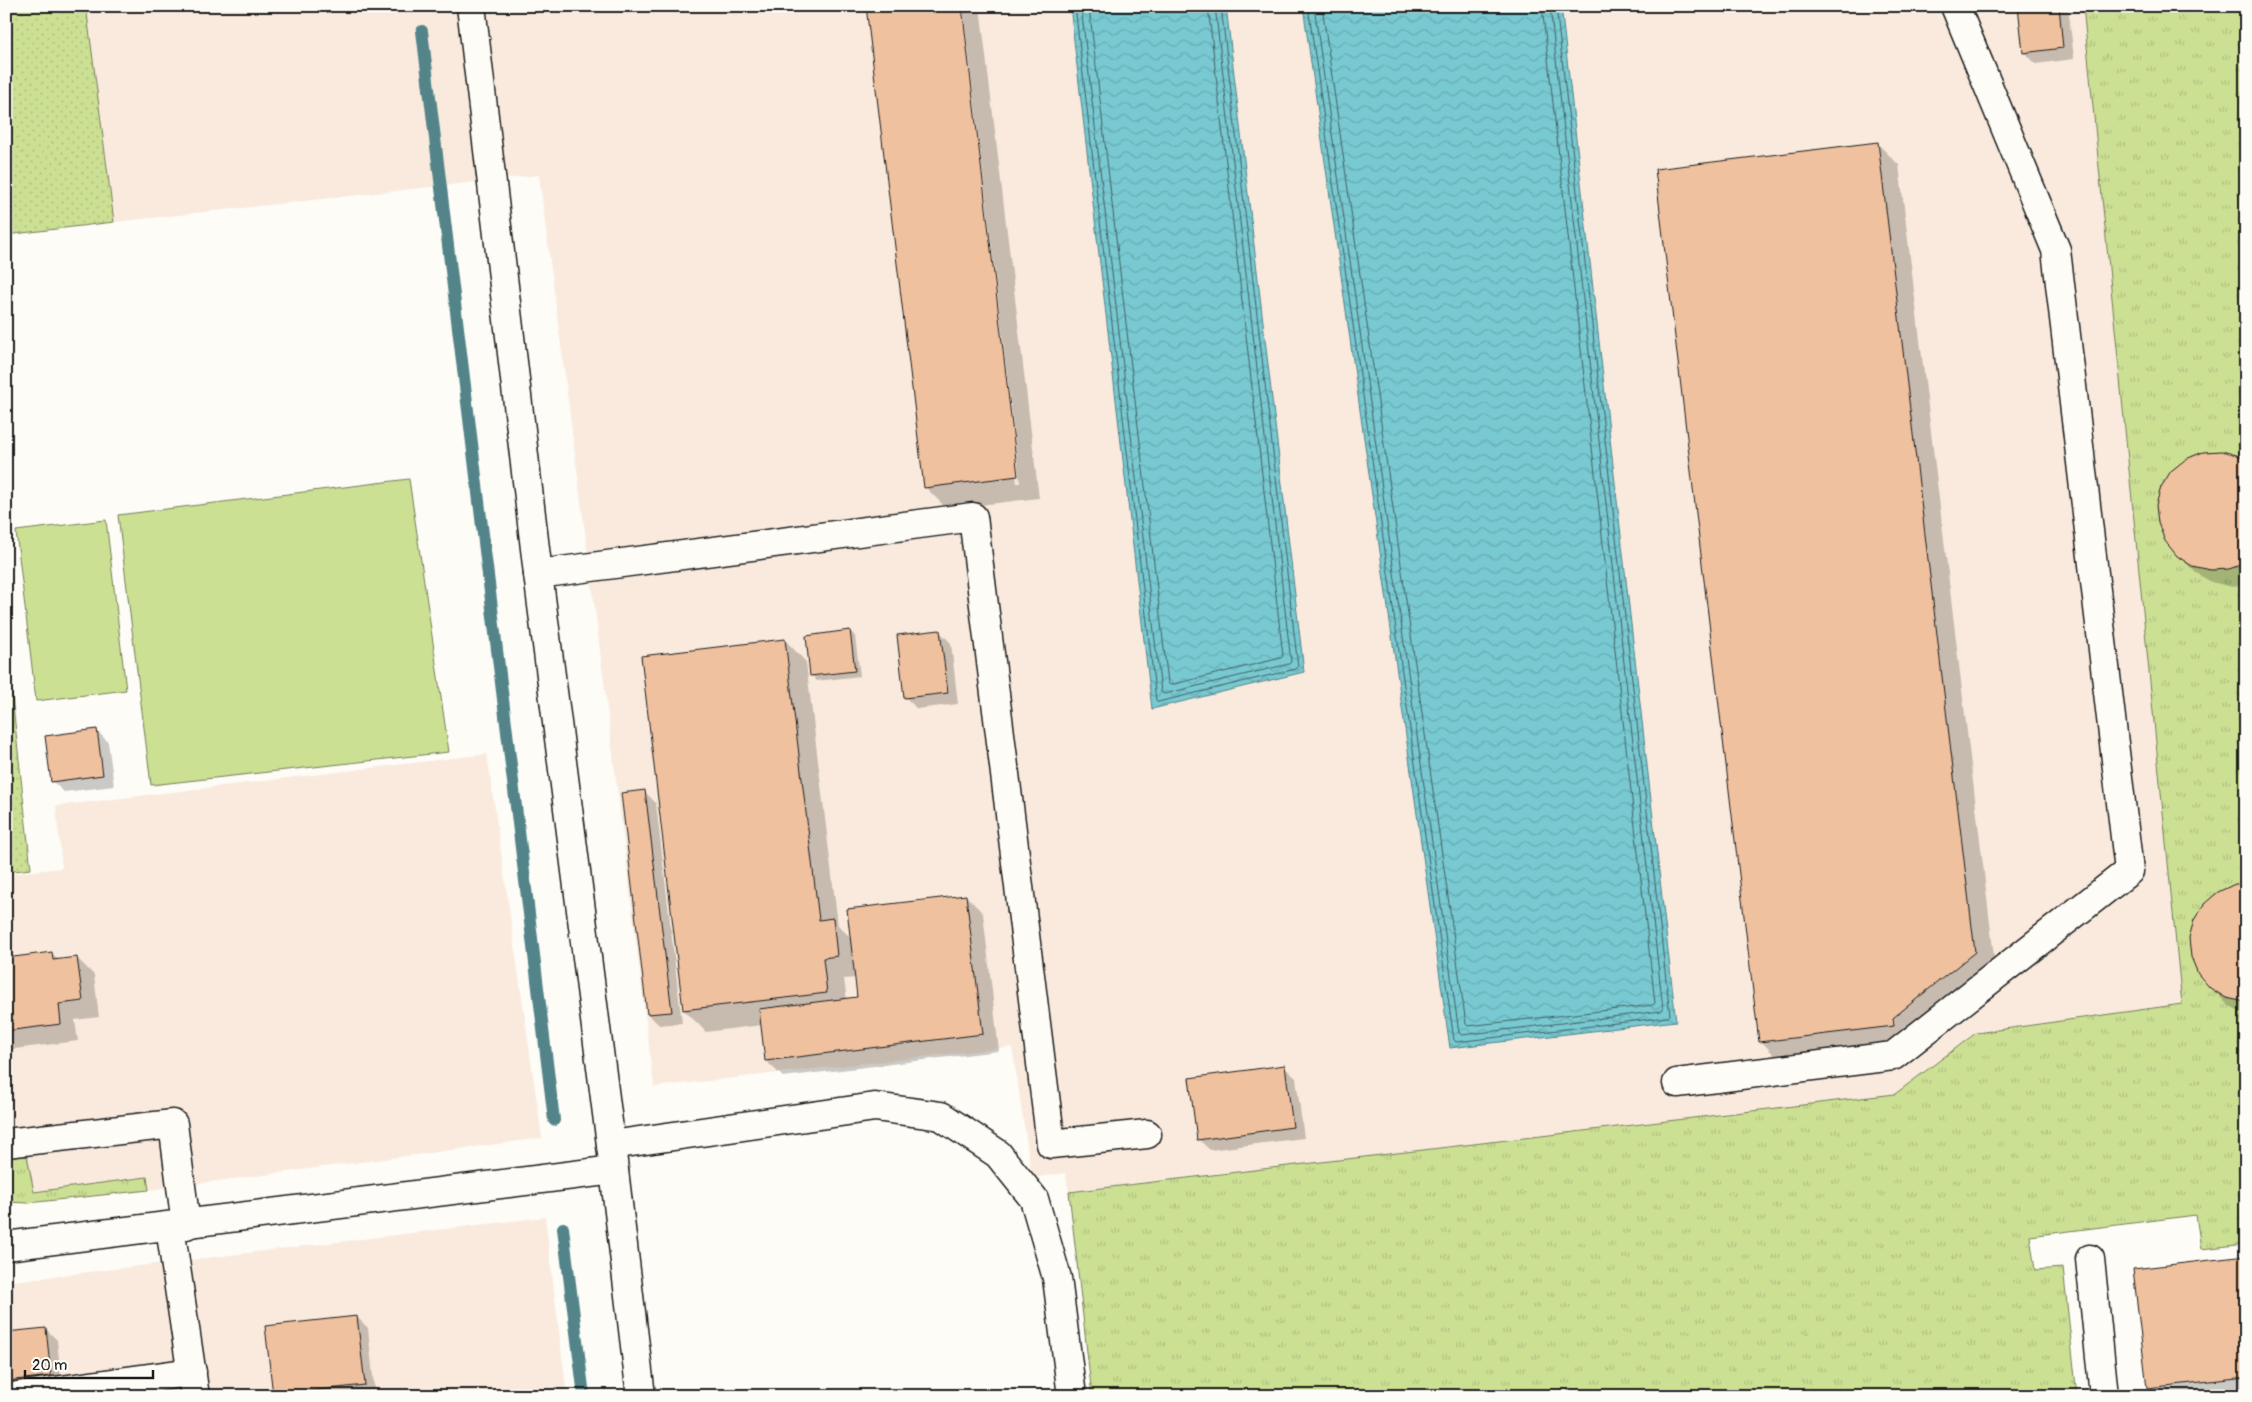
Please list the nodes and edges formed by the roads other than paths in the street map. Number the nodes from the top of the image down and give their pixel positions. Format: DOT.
graph roads {
  1 [pos="471,6"];
  2 [pos="1955,6"];
  3 [pos="538,574"];
  4 [pos="1677,1083"];
  5 [pos="1147,1134"];
  6 [pos="6,1143"];
  7 [pos="612,1157"];
  8 [pos="178,1226"];
  9 [pos="6,1246"];
  10 [pos="2090,1259"];
  11 [pos="193,1384"];
  12 [pos="17,1396"];
  13 [pos="641,1396"];
  14 [pos="1072,1396"];
  15 [pos="2104,1396"];
  1 -- 3 [label="street"];
  2 -- 4 [label="street"];
  3 -- 5 [label="street"];
  3 -- 7 [label="street"];
  6 -- 8 [label="street"];
  7 -- 8 [label="street"];
  7 -- 13 [label="street"];
  7 -- 14 [label="street"];
  8 -- 9 [label="street"];
  8 -- 11 [label="street"];
  10 -- 15 [label="street"];
  11 -- 12 [label="street"];
}
